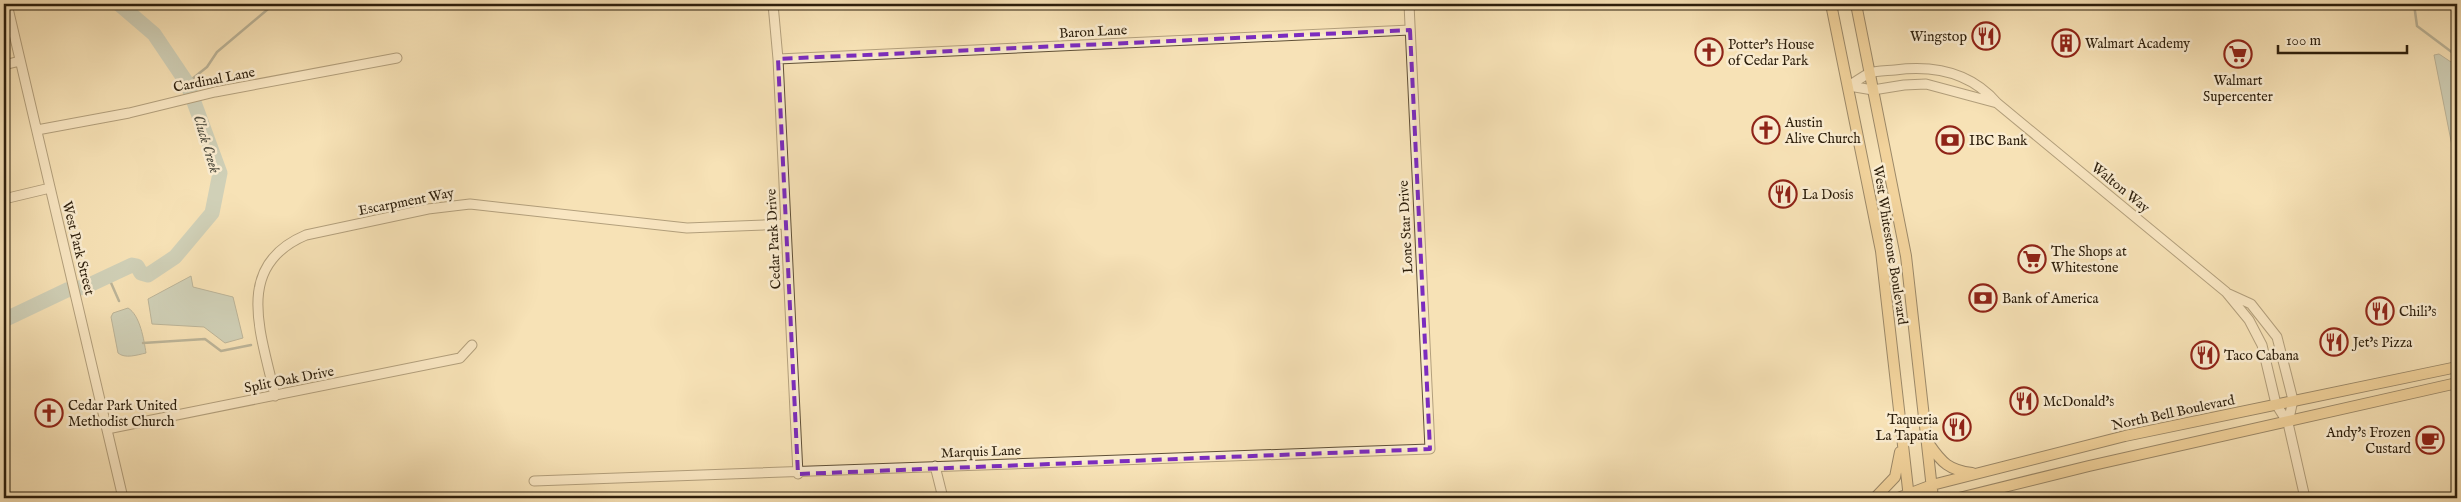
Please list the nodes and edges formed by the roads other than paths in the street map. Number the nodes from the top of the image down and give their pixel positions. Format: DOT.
graph roads {
  1 [pos="7,4"];
  2 [pos="773,4"];
  3 [pos="1410,4"];
  4 [pos="1831,4"];
  5 [pos="1856,4"];
  6 [pos="1410,30"];
  7 [pos="397,58"];
  8 [pos="778,59"];
  9 [pos="20,61"];
  10 [pos="4,65"];
  11 [pos="1870,73"];
  12 [pos="1849,86"];
  13 [pos="1874,90"];
  14 [pos="1997,103"];
  15 [pos="37,130"];
  16 [pos="50,188"];
  17 [pos="4,199"];
  18 [pos="786,224"];
  19 [pos="2226,292"];
  20 [pos="472,346"];
  21 [pos="2457,368"];
  22 [pos="2457,383"];
  23 [pos="275,396"];
  24 [pos="2293,400"];
  25 [pos="2276,404"];
  26 [pos="2288,423"];
  27 [pos="106,429"];
  28 [pos="1928,442"];
  29 [pos="1902,444"];
  30 [pos="1430,449"];
  31 [pos="935,466"];
  32 [pos="798,474"];
  33 [pos="1978,474"];
  34 [pos="534,481"];
  35 [pos="1932,485"];
  36 [pos="1993,490"];
  37 [pos="1909,496"];
  38 [pos="123,498"];
  39 [pos="943,498"];
  40 [pos="1875,498"];
  41 [pos="1898,498"];
  42 [pos="1933,498"];
  43 [pos="1959,498"];
  44 [pos="1976,498"];
  45 [pos="2305,498"];
  1 -- 9 [label="street, West Park Street"];
  2 -- 8 [label="street, Cedar Park Drive"];
  3 -- 6 [label="street, Lone Star Drive"];
  4 -- 12 [label="main road, West Whitestone Boulevard"];
  5 -- 11 [label="main road, West Whitestone Boulevard"];
  6 -- 8 [label="street, Baron Lane"];
  6 -- 30 [label="street, Lone Star Drive"];
  7 -- 15 [label="street, Cardinal Lane"];
  8 -- 18 [label="street, Cedar Park Drive"];
  9 -- 10 [label="street"];
  9 -- 15 [label="street, West Park Street"];
  11 -- 12 [label="street, Walton Way"];
  11 -- 13 [label="main road, West Whitestone Boulevard"];
  11 -- 14 [label="street, Walton Way"];
  12 -- 13 [label="street, Walton Way"];
  12 -- 29 [label="main road, West Whitestone Boulevard"];
  13 -- 14 [label="street, Walton Way"];
  13 -- 28 [label="main road, West Whitestone Boulevard"];
  14 -- 19 [label="street, Walton Way"];
  15 -- 16 [label="street, West Park Street"];
  16 -- 17 [label="street"];
  16 -- 27 [label="street, West Park Street"];
  18 -- 23 [label="street, Escarpment Way"];
  18 -- 32 [label="street, Cedar Park Drive"];
  19 -- 24 [label="street, Walton Way"];
  19 -- 25 [label="street, Walton Way"];
  20 -- 23 [label="street, Split Oak Drive"];
  21 -- 24 [label="main road, North Bell Boulevard"];
  22 -- 26 [label="main road"];
  23 -- 27 [label="street, Split Oak Drive"];
  24 -- 25 [label="main road, North Bell Boulevard"];
  24 -- 26 [label="street, Walton Way"];
  25 -- 26 [label="street, Walton Way"];
  25 -- 33 [label="main road, North Bell Boulevard"];
  26 -- 36 [label="main road"];
  26 -- 45 [label="street, Walton Way"];
  27 -- 38 [label="street, West Park Street"];
  28 -- 33 [label="main road"];
  28 -- 35 [label="main road, West Whitestone Boulevard"];
  29 -- 37 [label="main road, West Whitestone Boulevard"];
  29 -- 40 [label="main road"];
  30 -- 31 [label="street, Marquis Lane"];
  31 -- 32 [label="street, Marquis Lane"];
  31 -- 39 [label="street"];
  32 -- 34 [label="street, Marquis Lane"];
  33 -- 35 [label="main road, North Bell Boulevard"];
  35 -- 37 [label="main road, North Bell Boulevard"];
  35 -- 42 [label="main road, West Whitestone Boulevard"];
  36 -- 43 [label="main road"];
  36 -- 44 [label="main road"];
  37 -- 41 [label="main road, North Bell Boulevard"];
}
